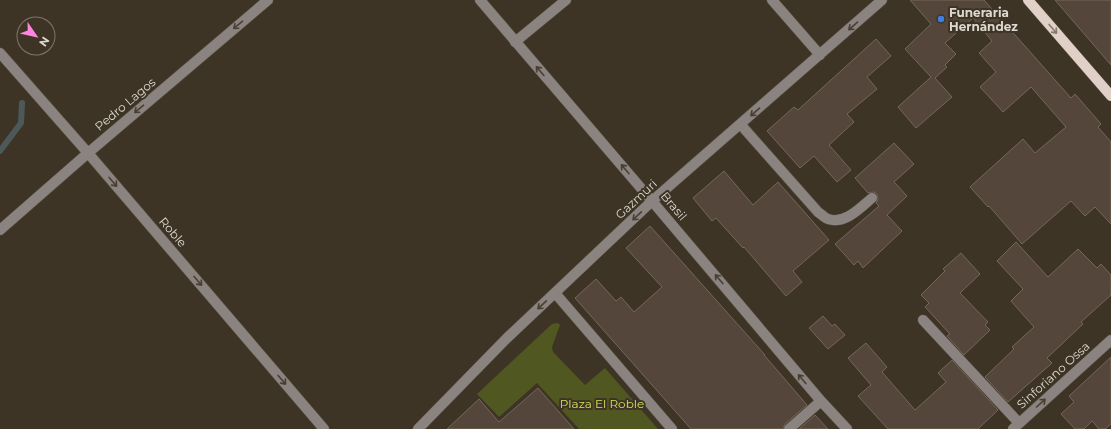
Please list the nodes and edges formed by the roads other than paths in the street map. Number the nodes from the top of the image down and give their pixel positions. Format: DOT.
graph roads {
  1 [pos="268,0"];
  2 [pos="480,0"];
  3 [pos="566,0"];
  4 [pos="772,0"];
  5 [pos="882,0"];
  6 [pos="1028,0"];
  7 [pos="514,42"];
  8 [pos="0,53"];
  9 [pos="820,55"];
  10 [pos="1111,96"];
  11 [pos="740,124"];
  12 [pos="88,153"];
  13 [pos="872,198"];
  14 [pos="652,201"];
  15 [pos="0,230"];
  16 [pos="555,293"];
  17 [pos="923,320"];
  18 [pos="1111,340"];
  19 [pos="821,401"];
  20 [pos="1016,426"];
  21 [pos="324,429"];
  22 [pos="418,429"];
  23 [pos="672,429"];
  24 [pos="789,429"];
  25 [pos="847,429"];
  1 -- 12 [label="street, Pedro Lagos, one-way"];
  2 -- 7 [label="street, Brasil"];
  3 -- 7 [label="street"];
  4 -- 9 [label="street"];
  5 -- 9 [label="street, Gazmuri, one-way"];
  6 -- 10 [label="main road, one-way"];
  14 -- 7 [label="street, Brasil, one-way"];
  8 -- 12 [label="street, Roble"];
  9 -- 11 [label="street, Gazmuri, one-way"];
  11 -- 13 [label="street"];
  11 -- 14 [label="street, Gazmuri"];
  12 -- 15 [label="street, Pedro Lagos"];
  12 -- 21 [label="street, Roble, one-way"];
  14 -- 16 [label="street, Gazmuri, one-way"];
  19 -- 14 [label="street, Brasil, one-way"];
  16 -- 22 [label="street, Gazmuri, one-way"];
  16 -- 23 [label="street"];
  17 -- 20 [label="street"];
  20 -- 18 [label="street, Sinforiano Ossa, one-way"];
  19 -- 24 [label="street"];
  19 -- 25 [label="street, Brasil"];
}
